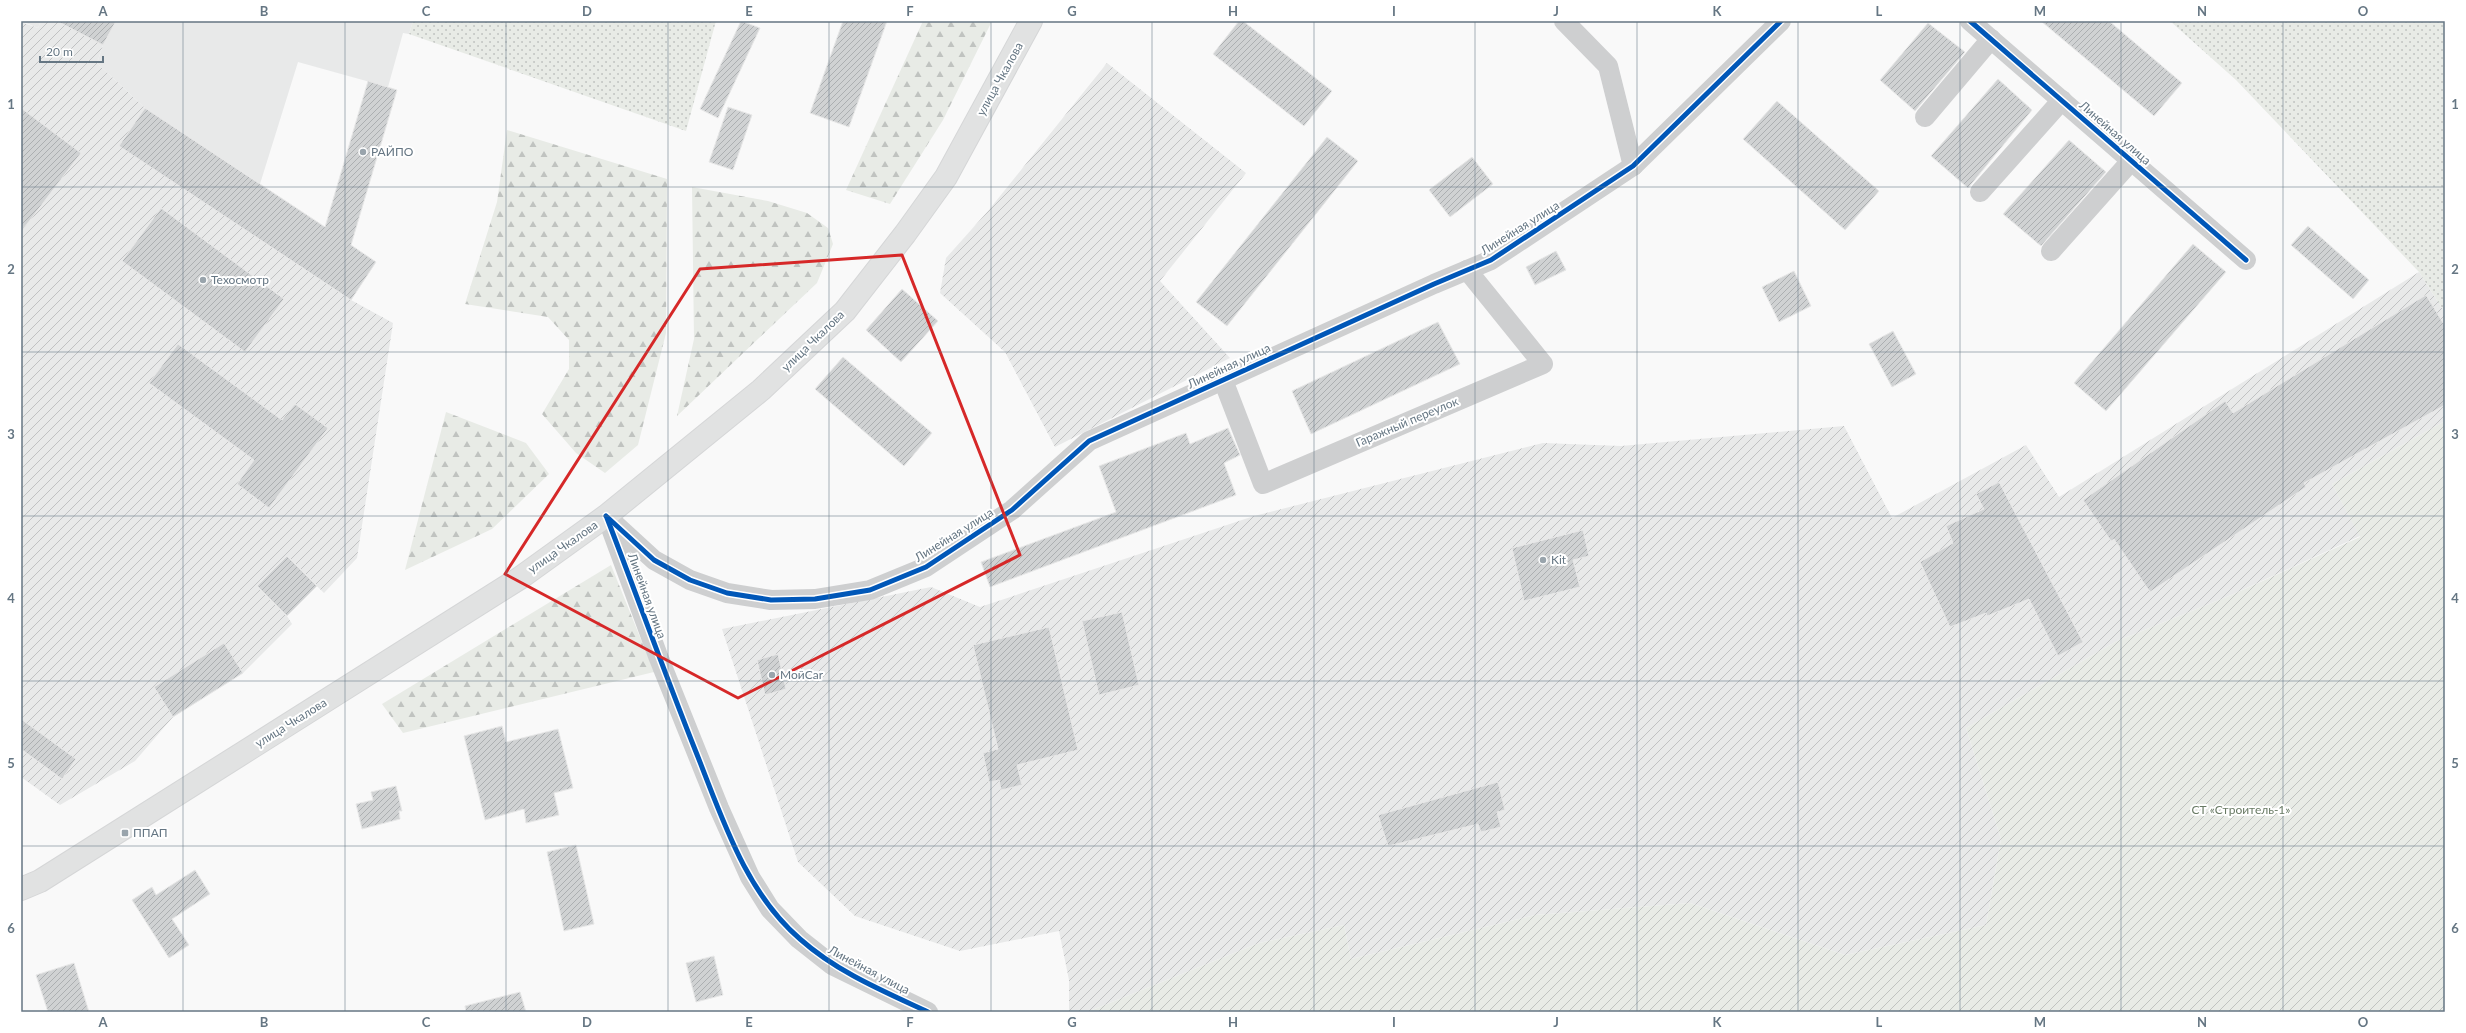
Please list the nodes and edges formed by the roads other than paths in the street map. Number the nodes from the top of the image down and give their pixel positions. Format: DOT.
graph roads {
  1 [pos="1031,21"];
  2 [pos="1564,21"];
  3 [pos="1781,21"];
  4 [pos="1970,21"];
  5 [pos="1991,39"];
  6 [pos="2062,100"];
  7 [pos="1925,117"];
  8 [pos="2131,161"];
  9 [pos="1633,166"];
  10 [pos="1980,192"];
  11 [pos="2051,251"];
  12 [pos="2246,260"];
  13 [pos="1467,270"];
  14 [pos="1223,380"];
  15 [pos="606,516"];
  16 [pos="21,889"];
  17 [pos="928,1012"];
  1 -- 15 [label="main road, улица Чкалова"];
  2 -- 9 [label="street"];
  3 -- 9 [label="street, Линейная улица"];
  4 -- 5 [label="street, Линейная улица"];
  5 -- 6 [label="street, Линейная улица"];
  5 -- 7 [label="street"];
  6 -- 8 [label="street, Линейная улица"];
  6 -- 10 [label="street"];
  8 -- 11 [label="street"];
  8 -- 12 [label="street, Линейная улица"];
  9 -- 13 [label="street, Линейная улица"];
  13 -- 14 [label="street, Линейная улица"];
  13 -- 14 [label="street, Гаражный переулок"];
  14 -- 15 [label="street, Линейная улица"];
  15 -- 16 [label="main road, улица Чкалова"];
  15 -- 17 [label="street, Линейная улица"];
}
